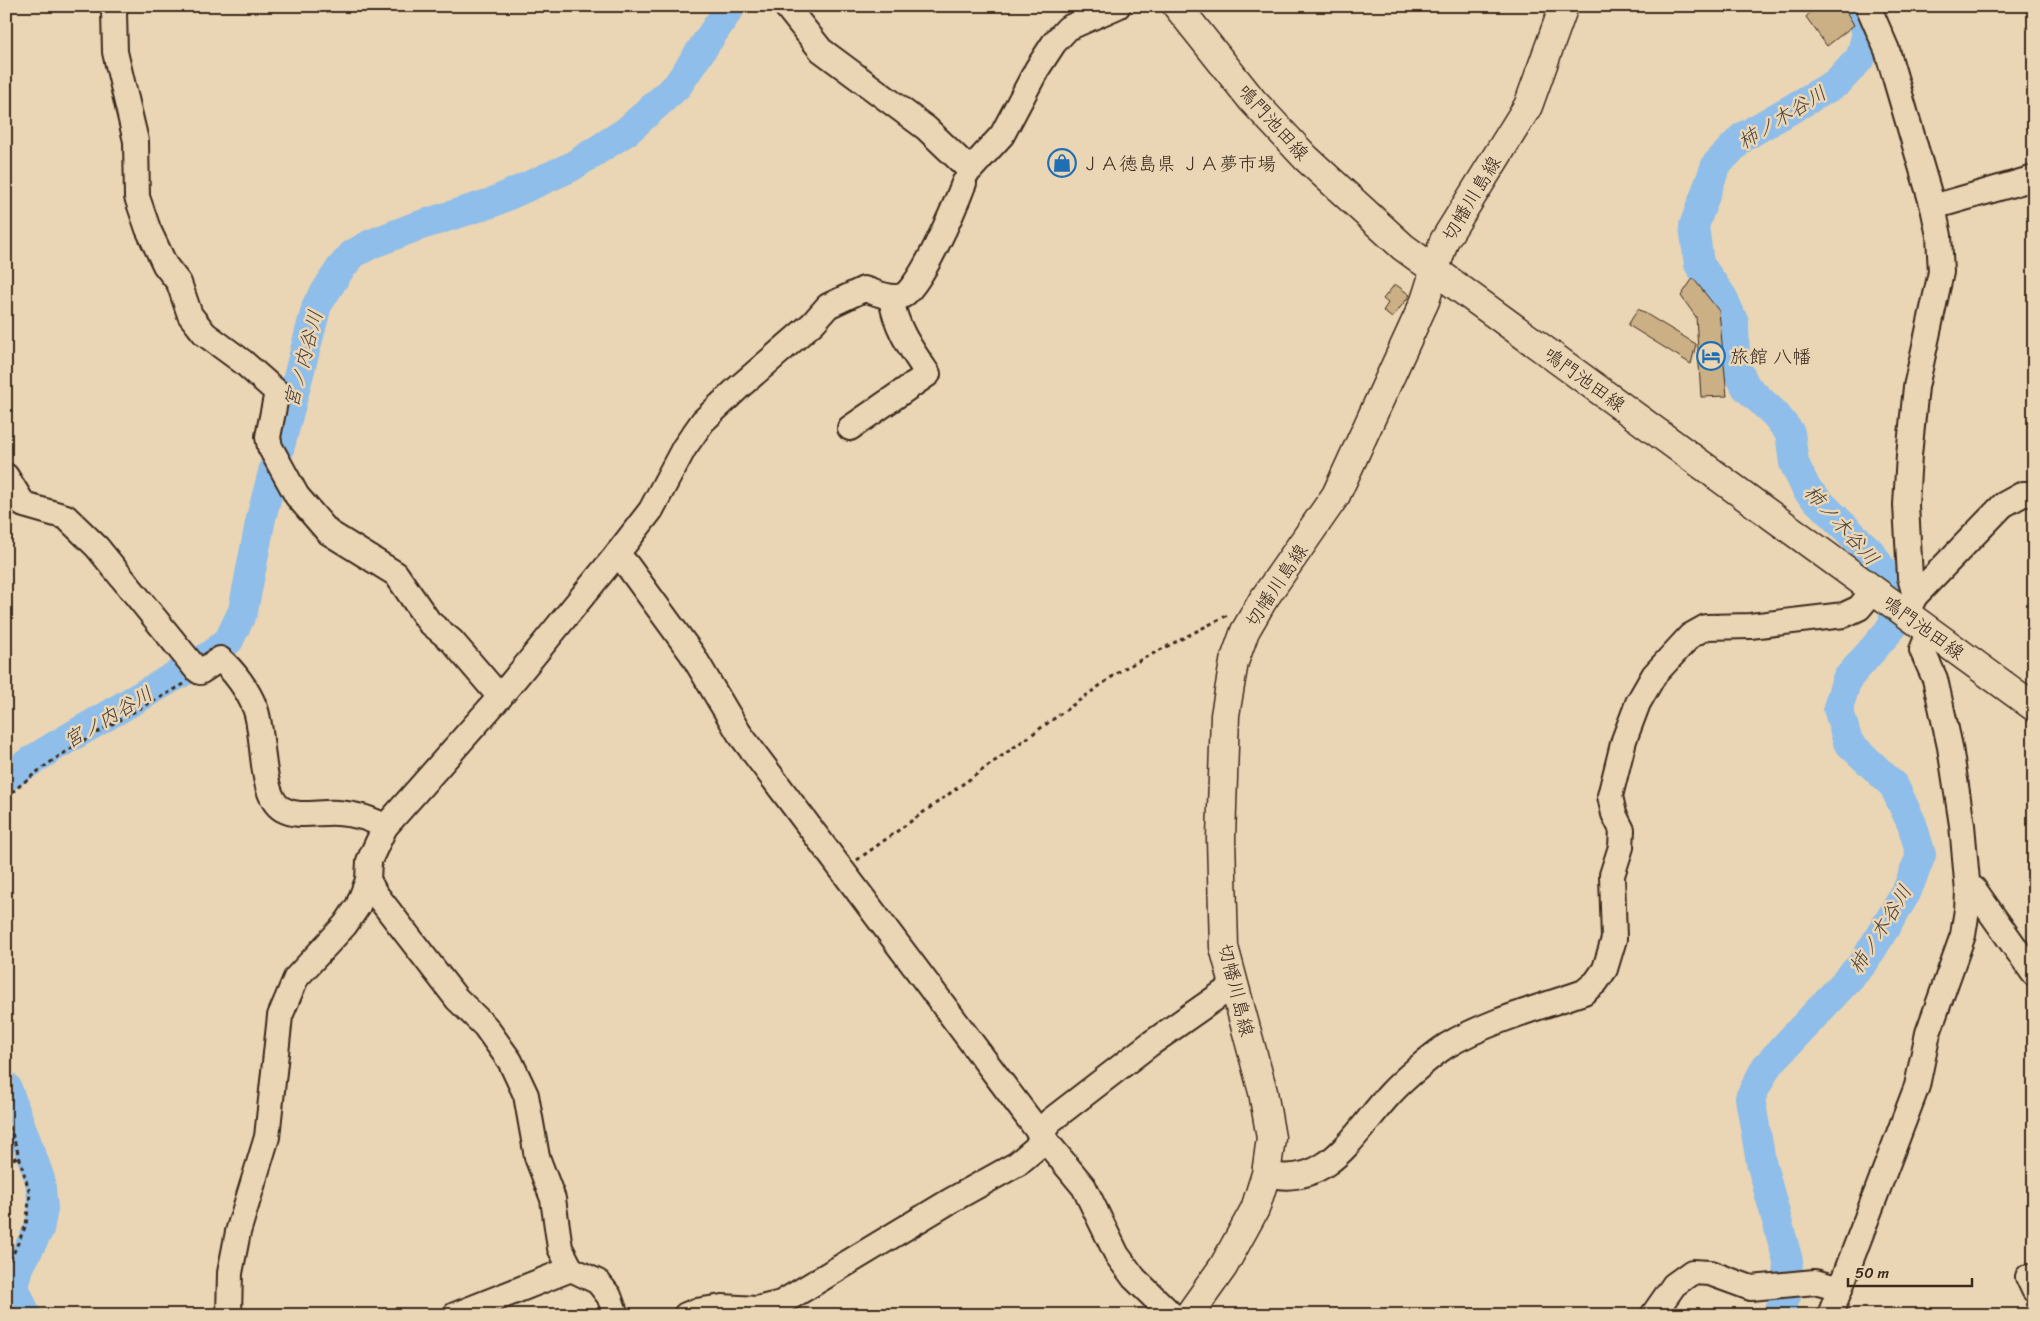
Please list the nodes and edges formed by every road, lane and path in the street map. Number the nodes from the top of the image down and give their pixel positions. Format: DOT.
graph roads {
  1 [pos="116,6"];
  2 [pos="786,6"];
  3 [pos="1118,6"];
  4 [pos="1177,6"];
  5 [pos="1564,6"];
  6 [pos="1868,6"];
  7 [pos="2034,178"];
  8 [pos="964,183"];
  9 [pos="1933,207"];
  10 [pos="1435,270"];
  11 [pos="891,297"];
  12 [pos="850,428"];
  13 [pos="6,476"];
  14 [pos="2034,494"];
  15 [pos="617,554"];
  16 [pos="1896,602"];
  17 [pos="1234,612"];
  18 [pos="1929,632"];
  19 [pos="194,666"];
  20 [pos="500,697"];
  21 [pos="2034,707"];
  22 [pos="6,798"];
  23 [pos="385,827"];
  24 [pos="842,871"];
  25 [pos="368,880"];
  26 [pos="1968,892"];
  27 [pos="2034,974"];
  28 [pos="1234,985"];
  29 [pos="6,1119"];
  30 [pos="1041,1135"];
  31 [pos="18,1156"];
  32 [pos="6,1162"];
  33 [pos="1266,1174"];
  34 [pos="571,1269"];
  35 [pos="6,1270"];
  36 [pos="1840,1288"];
  37 [pos="229,1315"];
  38 [pos="455,1315"];
  39 [pos="616,1315"];
  40 [pos="686,1315"];
  41 [pos="1172,1315"];
  42 [pos="1189,1315"];
  43 [pos="1653,1315"];
  44 [pos="1830,1315"];
  1 -- 20 [label="street"];
  2 -- 3 [label="street"];
  4 -- 10 [label="main road, 鳴門池田線"];
  5 -- 10 [label="main road, 切幡川島線"];
  6 -- 9 [label="street"];
  7 -- 9 [label="street"];
  8 -- 11 [label="street"];
  9 -- 16 [label="street"];
  10 -- 16 [label="main road, 鳴門池田線"];
  10 -- 28 [label="main road, 切幡川島線"];
  11 -- 12 [label="street"];
  11 -- 15 [label="street"];
  13 -- 19 [label="street"];
  14 -- 16 [label="street"];
  15 -- 20 [label="street"];
  15 -- 24 [label="street"];
  16 -- 18 [label="main road, 鳴門池田線"];
  16 -- 33 [label="street"];
  17 -- 24 [label="path"];
  18 -- 21 [label="main road, 鳴門池田線"];
  18 -- 26 [label="street"];
  19 -- 22 [label="path"];
  19 -- 23 [label="street"];
  20 -- 23 [label="street"];
  23 -- 25 [label="street"];
  24 -- 30 [label="street"];
  25 -- 34 [label="street"];
  25 -- 37 [label="street"];
  26 -- 27 [label="street"];
  26 -- 36 [label="street"];
  28 -- 30 [label="street"];
  28 -- 33 [label="main road, 切幡川島線"];
  29 -- 31 [label="path"];
  30 -- 40 [label="street"];
  30 -- 41 [label="street"];
  31 -- 32 [label="path"];
  31 -- 35 [label="path"];
  33 -- 42 [label="main road, 切幡川島線"];
  34 -- 38 [label="street"];
  34 -- 39 [label="street"];
  36 -- 43 [label="street"];
  36 -- 44 [label="street"];
}
